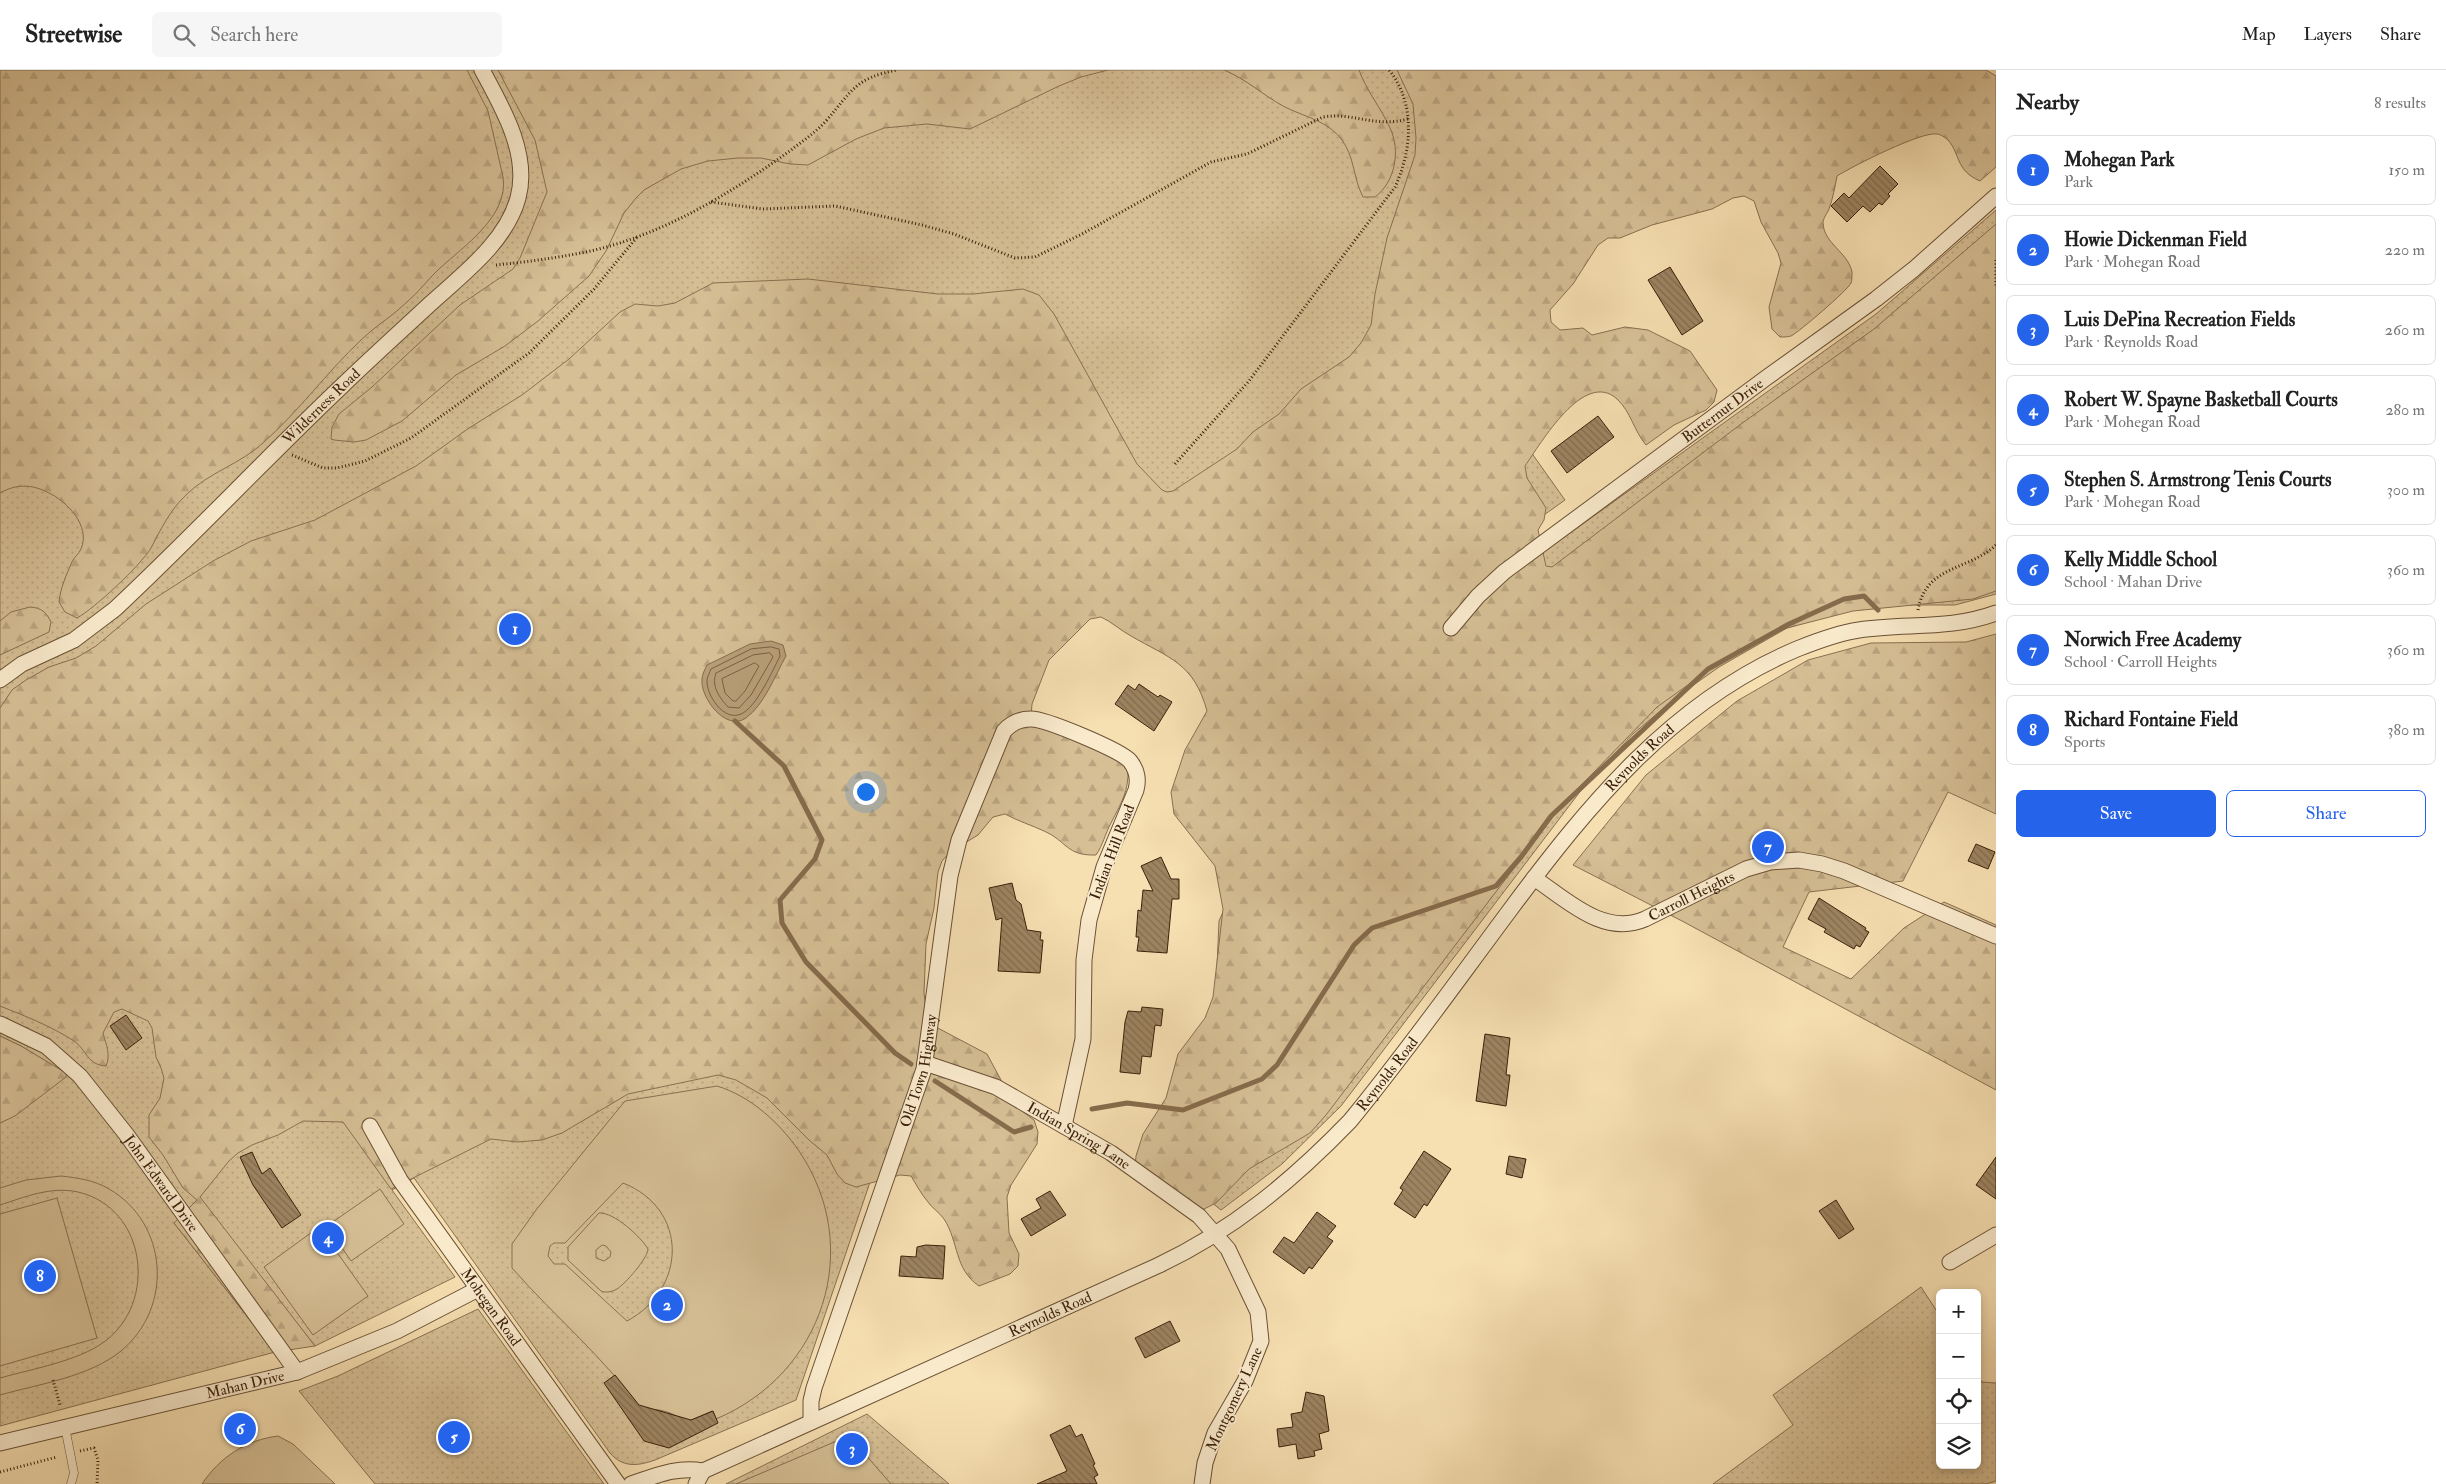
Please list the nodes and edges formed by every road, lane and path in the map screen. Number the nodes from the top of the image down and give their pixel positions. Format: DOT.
graph roads {
  1 [pos="482,70"];
  2 [pos="898,70"];
  3 [pos="1389,70"];
  4 [pos="1408,119"];
  5 [pos="1996,196"];
  6 [pos="711,202"];
  7 [pos="638,236"];
  8 [pos="1996,260"];
  9 [pos="470,266"];
  10 [pos="1996,286"];
  11 [pos="278,448"];
  12 [pos="1175,464"];
  13 [pos="1996,546"];
  14 [pos="1996,613"];
  15 [pos="1917,626"];
  16 [pos="1451,628"];
  17 [pos="0,680"];
  18 [pos="1017,721"];
  19 [pos="1534,878"];
  20 [pos="1996,936"];
  21 [pos="0,1024"];
  22 [pos="925,1064"];
  23 [pos="370,1126"];
  24 [pos="1064,1126"];
  25 [pos="1217,1235"];
  26 [pos="1996,1235"];
  27 [pos="1950,1262"];
  28 [pos="478,1289"];
  29 [pos="297,1372"];
  30 [pos="53,1380"];
  31 [pos="60,1405"];
  32 [pos="811,1422"];
  33 [pos="65,1427"];
  34 [pos="0,1444"];
  35 [pos="80,1451"];
  36 [pos="57,1457"];
  37 [pos="0,1472"];
  38 [pos="699,1477"];
  39 [pos="71,1484"];
  40 [pos="97,1484"];
  41 [pos="618,1484"];
  42 [pos="631,1484"];
  43 [pos="1202,1484"];
  1 -- 9 [label="street, Wilderness Road"];
  2 -- 6 [label="path"];
  3 -- 4 [label="path"];
  4 -- 6 [label="path"];
  4 -- 12 [label="path"];
  5 -- 16 [label="street, Butternut Drive"];
  6 -- 7 [label="path"];
  7 -- 9 [label="path"];
  7 -- 11 [label="path"];
  8 -- 10 [label="path"];
  9 -- 11 [label="street, Wilderness Road"];
  11 -- 17 [label="street, Wilderness Road"];
  13 -- 15 [label="path"];
  14 -- 15 [label="street, Reynolds Road"];
  15 -- 19 [label="street, Reynolds Road"];
  18 -- 22 [label="street, Old Town Highway"];
  18 -- 24 [label="street, Indian Hill Road"];
  19 -- 20 [label="street, Carroll Heights"];
  19 -- 25 [label="street, Reynolds Road"];
  21 -- 29 [label="street, John Edward Drive"];
  22 -- 24 [label="street, Indian Spring Lane"];
  22 -- 32 [label="street, Old Town Highway"];
  23 -- 28 [label="street, Mohegan Road"];
  24 -- 25 [label="street, Indian Spring Lane"];
  25 -- 32 [label="street, Reynolds Road"];
  25 -- 43 [label="street, Montgomery Lane"];
  26 -- 27 [label="street"];
  28 -- 29 [label="street, Mahan Drive"];
  28 -- 41 [label="street, Mohegan Road"];
  29 -- 33 [label="street, Mahan Drive"];
  30 -- 31 [label="path"];
  32 -- 38 [label="street, Reynolds Road"];
  33 -- 34 [label="street, Mahan Drive"];
  33 -- 39 [label="lane"];
  35 -- 40 [label="path"];
  36 -- 37 [label="path"];
  38 -- 42 [label="street, Reynolds Road"];
}
